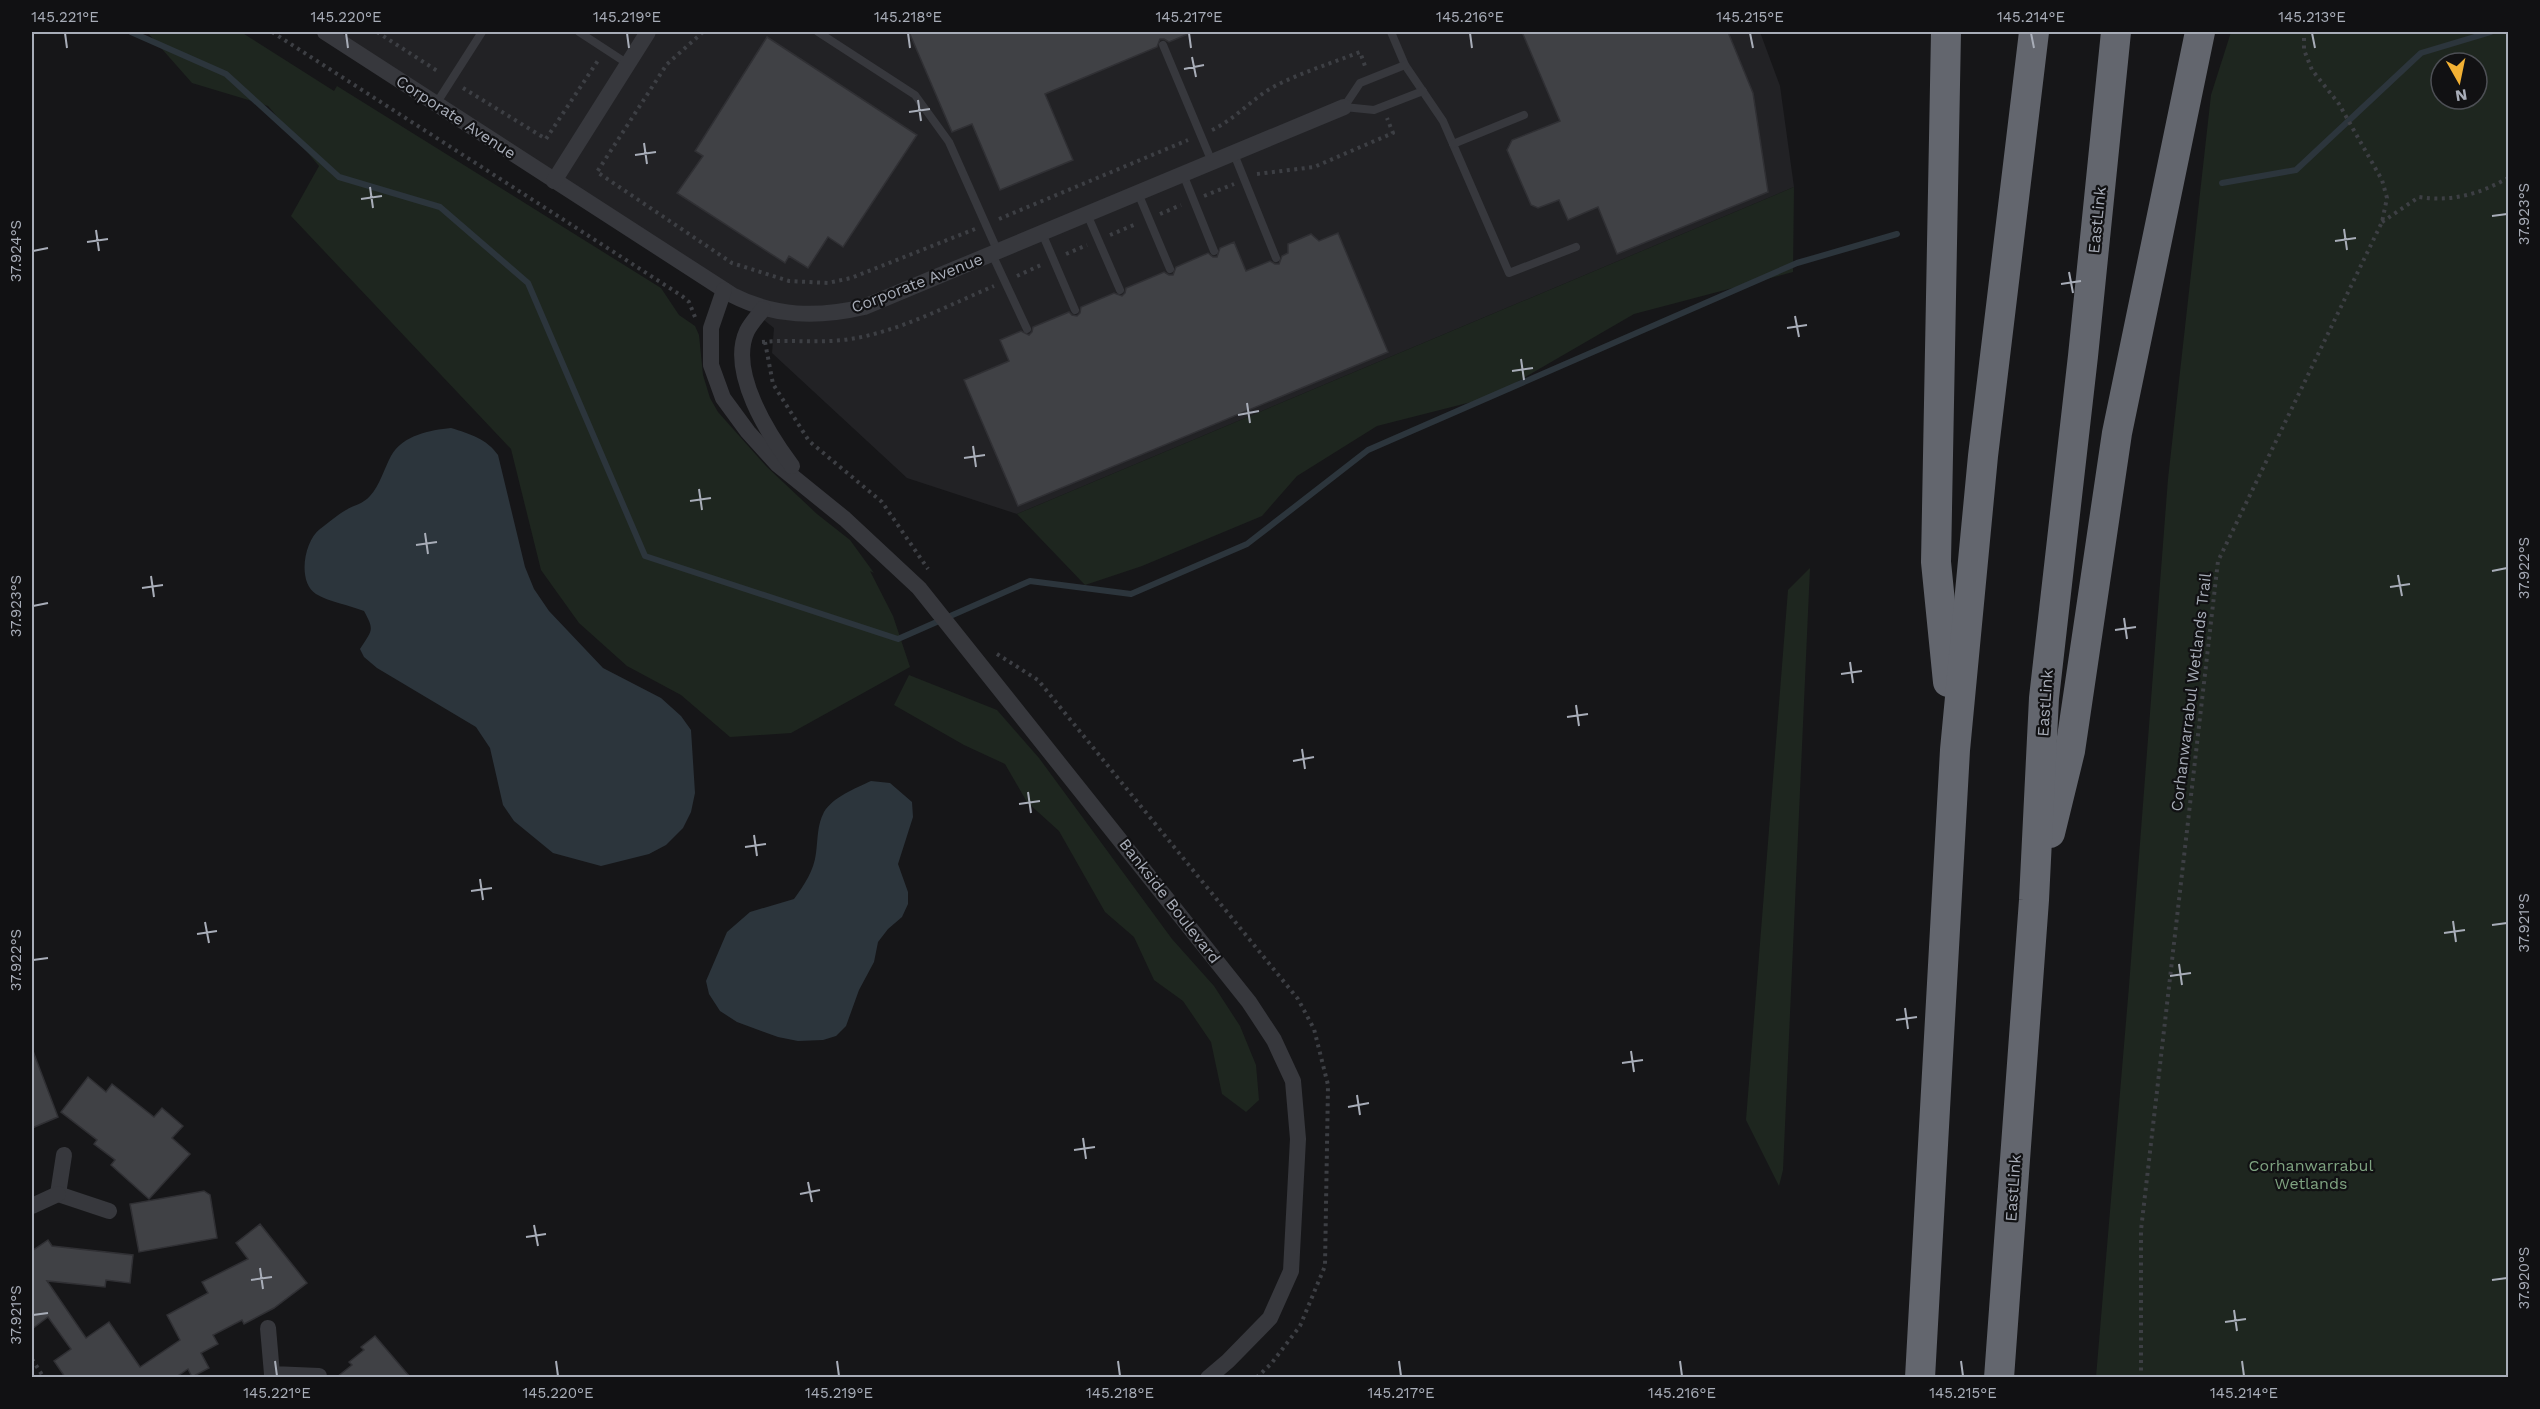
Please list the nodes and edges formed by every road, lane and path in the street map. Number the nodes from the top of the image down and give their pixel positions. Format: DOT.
graph roads {
  1 [pos="272,32"];
  2 [pos="325,32"];
  3 [pos="482,32"];
  4 [pos="579,32"];
  5 [pos="648,32"];
  6 [pos="703,32"];
  7 [pos="818,32"];
  8 [pos="1391,32"];
  9 [pos="1946,32"];
  10 [pos="2034,32"];
  11 [pos="2116,32"];
  12 [pos="2200,32"];
  13 [pos="2304,32"];
  14 [pos="1163,45"];
  15 [pos="605,49"];
  16 [pos="628,64"];
  17 [pos="1405,65"];
  18 [pos="1423,91"];
  19 [pos="436,104"];
  20 [pos="1344,107"];
  21 [pos="1524,115"];
  22 [pos="546,140"];
  23 [pos="1453,144"];
  24 [pos="1234,154"];
  25 [pos="1212,162"];
  26 [pos="597,172"];
  27 [pos="1183,174"];
  28 [pos="2508,178"];
  29 [pos="554,181"];
  30 [pos="1138,193"];
  31 [pos="1087,214"];
  32 [pos="2382,222"];
  33 [pos="1042,233"];
  34 [pos="1576,246"];
  35 [pos="1214,251"];
  36 [pos="995,253"];
  37 [pos="1276,258"];
  38 [pos="1170,269"];
  39 [pos="724,290"];
  40 [pos="1120,290"];
  41 [pos="763,309"];
  42 [pos="1075,310"];
  43 [pos="696,324"];
  44 [pos="1028,329"];
  45 [pos="810,491"];
  46 [pos="1955,750"];
  47 [pos="2034,900"];
  48 [pos="64,1155"];
  49 [pos="58,1194"];
  50 [pos="32,1206"];
  51 [pos="109,1211"];
  52 [pos="268,1328"];
  53 [pos="32,1359"];
  54 [pos="268,1376"];
  55 [pos="319,1376"];
  56 [pos="44,1377"];
  57 [pos="1208,1377"];
  58 [pos="1920,1377"];
  59 [pos="1999,1377"];
  60 [pos="2141,1377"];
  1 -- 43 [label="path"];
  2 -- 19 [label="street, Corporate Avenue"];
  3 -- 19 [label="lane"];
  4 -- 15 [label="lane"];
  5 -- 16 [label="street"];
  6 -- 26 [label="path"];
  7 -- 36 [label="lane"];
  8 -- 17 [label="lane"];
  9 -- 46 [label="highway"];
  10 -- 46 [label="highway"];
  11 -- 47 [label="highway, EastLink"];
  12 -- 47 [label="highway"];
  13 -- 32 [label="path, Corhanwarrabul Wetlands Trail"];
  14 -- 25 [label="lane"];
  15 -- 16 [label="lane"];
  15 -- 22 [label="path"];
  16 -- 29 [label="street"];
  17 -- 18 [label="lane"];
  17 -- 20 [label="lane"];
  18 -- 20 [label="lane"];
  18 -- 23 [label="lane"];
  19 -- 29 [label="street, Corporate Avenue"];
  20 -- 24 [label="street, Corporate Avenue"];
  21 -- 23 [label="lane"];
  23 -- 34 [label="lane"];
  24 -- 25 [label="street, Corporate Avenue"];
  24 -- 37 [label="lane"];
  25 -- 27 [label="street, Corporate Avenue"];
  27 -- 30 [label="street, Corporate Avenue"];
  27 -- 35 [label="lane"];
  28 -- 32 [label="path"];
  29 -- 39 [label="street, Corporate Avenue"];
  30 -- 31 [label="street, Corporate Avenue"];
  30 -- 38 [label="lane"];
  31 -- 33 [label="street, Corporate Avenue"];
  31 -- 40 [label="lane"];
  32 -- 60 [label="path, Corhanwarrabul Wetlands Trail"];
  33 -- 36 [label="street, Corporate Avenue"];
  33 -- 42 [label="lane"];
  36 -- 41 [label="street, Corporate Avenue"];
  36 -- 44 [label="lane"];
  39 -- 41 [label="street, Corporate Avenue"];
  39 -- 45 [label="street, Bankside Boulevard"];
  41 -- 45 [label="street, Bankside Boulevard"];
  45 -- 57 [label="street, Bankside Boulevard"];
  46 -- 58 [label="highway"];
  47 -- 59 [label="highway, EastLink"];
  48 -- 49 [label="street"];
  49 -- 50 [label="street"];
  49 -- 51 [label="street"];
  52 -- 54 [label="street"];
  53 -- 56 [label="path"];
  54 -- 55 [label="street"];
}
